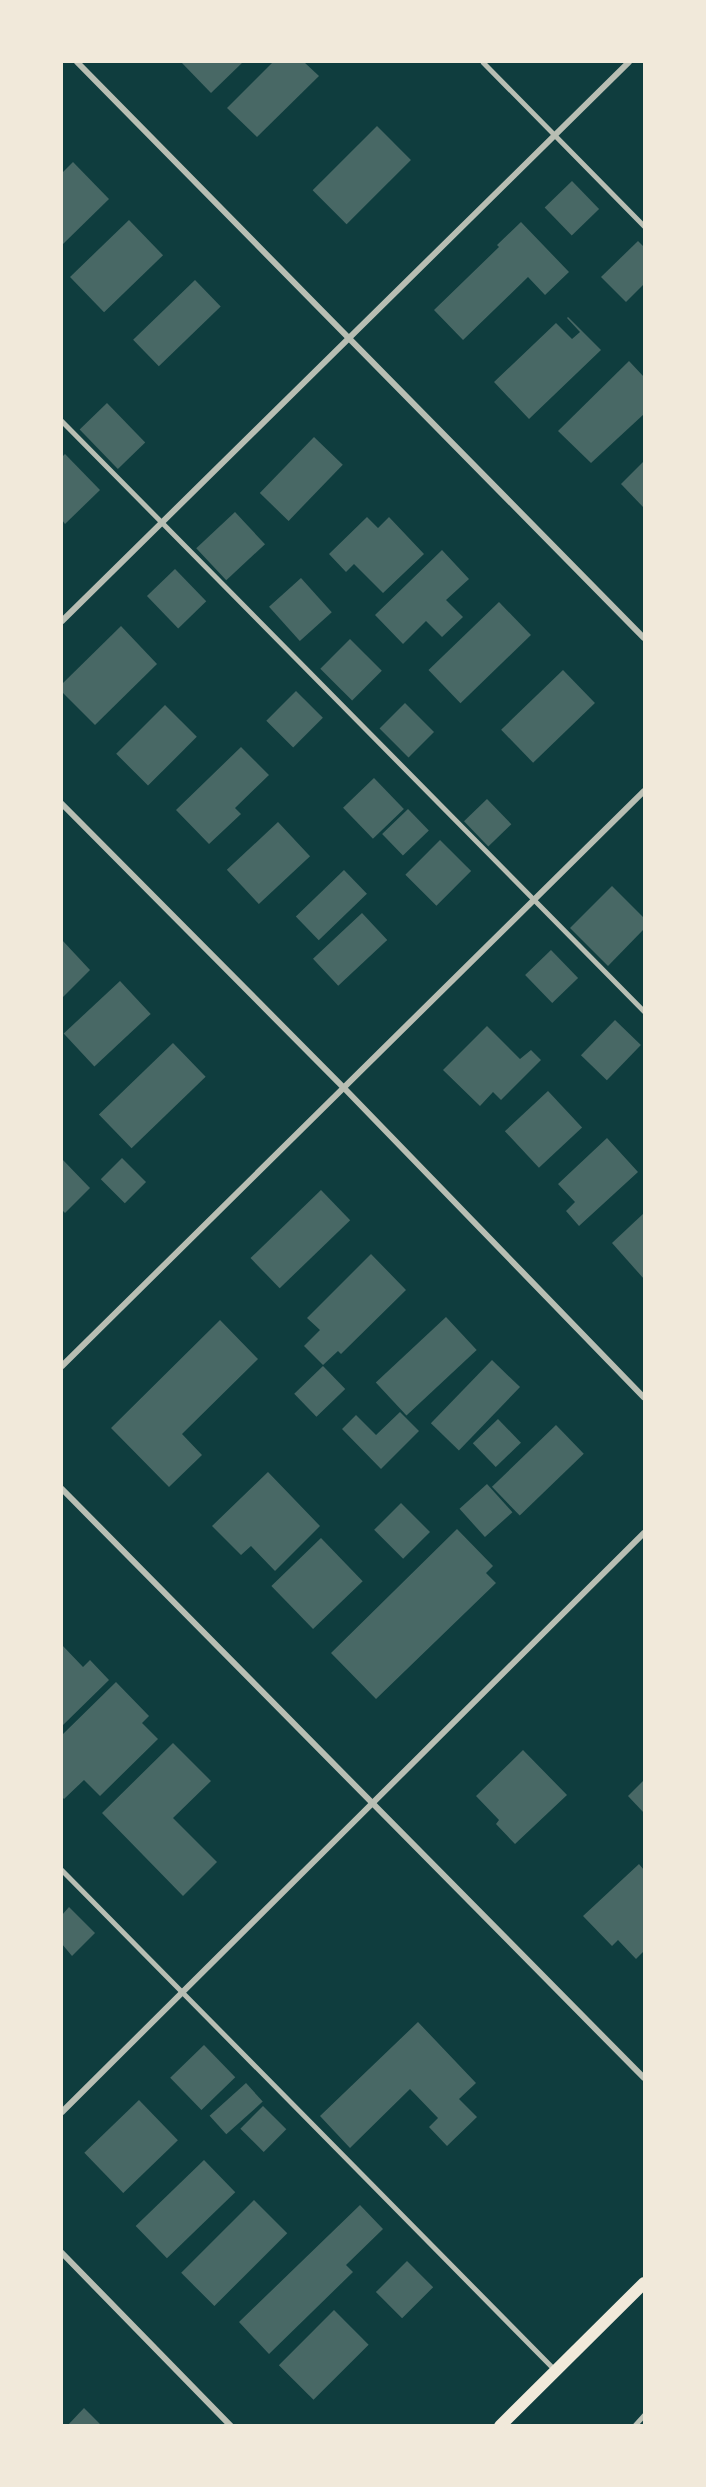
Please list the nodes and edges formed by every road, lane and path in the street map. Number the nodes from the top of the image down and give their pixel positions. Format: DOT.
graph roads {
  1 [pos="77,62"];
  2 [pos="483,62"];
  3 [pos="629,62"];
  4 [pos="555,135"];
  5 [pos="645,226"];
  6 [pos="349,338"];
  7 [pos="62,421"];
  8 [pos="161,523"];
  9 [pos="62,621"];
  10 [pos="645,638"];
  11 [pos="645,790"];
  12 [pos="62,804"];
  13 [pos="535,899"];
  14 [pos="645,1011"];
  15 [pos="344,1088"];
  16 [pos="62,1366"];
  17 [pos="645,1398"];
  18 [pos="62,1489"];
  19 [pos="645,1533"];
  20 [pos="373,1803"];
  21 [pos="62,1870"];
  22 [pos="182,1992"];
  23 [pos="645,2078"];
  24 [pos="62,2112"];
  25 [pos="62,2253"];
  26 [pos="645,2283"];
  27 [pos="556,2370"];
  28 [pos="645,2415"];
  29 [pos="231,2426"];
  30 [pos="500,2426"];
  31 [pos="634,2426"];
  1 -- 6 [label="street"];
  2 -- 4 [label="lane"];
  3 -- 4 [label="street"];
  4 -- 5 [label="lane"];
  4 -- 6 [label="street"];
  6 -- 8 [label="street"];
  6 -- 10 [label="street"];
  7 -- 8 [label="lane"];
  8 -- 9 [label="street"];
  8 -- 13 [label="lane"];
  11 -- 13 [label="street"];
  12 -- 15 [label="street"];
  13 -- 14 [label="lane"];
  13 -- 15 [label="street"];
  15 -- 16 [label="street"];
  15 -- 17 [label="street"];
  18 -- 20 [label="street"];
  19 -- 20 [label="street"];
  20 -- 22 [label="street"];
  20 -- 23 [label="street"];
  21 -- 22 [label="lane"];
  22 -- 24 [label="street"];
  22 -- 27 [label="lane"];
  25 -- 29 [label="street"];
  26 -- 27 [label="main road"];
  27 -- 30 [label="main road"];
  28 -- 31 [label="lane"];
}
